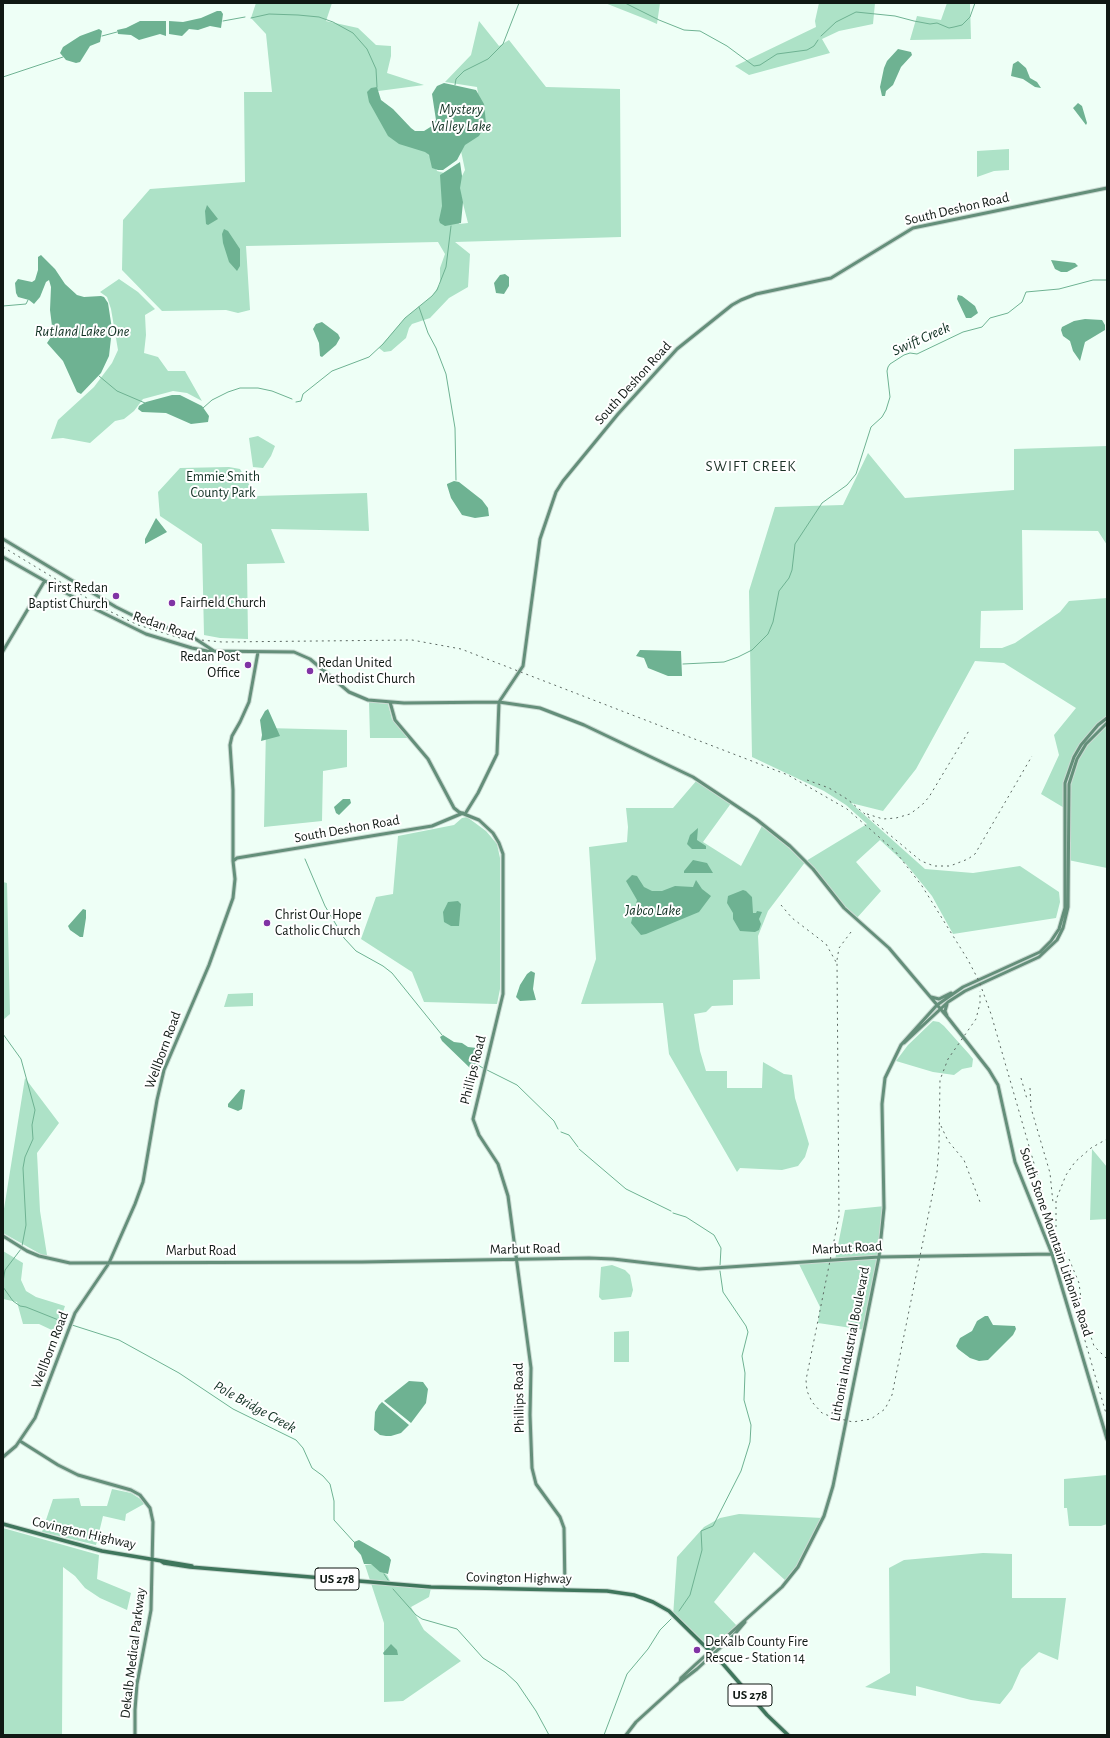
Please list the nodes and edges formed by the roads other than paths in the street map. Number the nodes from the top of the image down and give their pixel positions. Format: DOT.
graph roads {
  1 [pos="1107,188"];
  2 [pos="3,539"];
  3 [pos="3,557"];
  4 [pos="44,582"];
  5 [pos="3,651"];
  6 [pos="214,651"];
  7 [pos="258,652"];
  8 [pos="390,702"];
  9 [pos="499,702"];
  10 [pos="1107,718"];
  11 [pos="1107,723"];
  12 [pos="464,814"];
  13 [pos="1066,841"];
  14 [pos="233,861"];
  15 [pos="956,991"];
  16 [pos="929,996"];
  17 [pos="948,1002"];
  18 [pos="937,1005"];
  19 [pos="940,1009"];
  20 [pos="931,1010"];
  21 [pos="933,1015"];
  22 [pos="947,1017"];
  23 [pos="901,1045"];
  24 [pos="3,1236"];
  25 [pos="1052,1254"];
  26 [pos="879,1257"];
  27 [pos="516,1260"];
  28 [pos="103,1263"];
  29 [pos="109,1263"];
  30 [pos="106,1269"];
  31 [pos="1107,1439"];
  32 [pos="20,1441"];
  33 [pos="3,1457"];
  34 [pos="3,1524"];
  35 [pos="153,1560"];
  36 [pos="565,1590"];
  37 [pos="711,1653"];
  38 [pos="135,1735"];
  39 [pos="626,1735"];
  40 [pos="788,1735"];
  1 -- 9 [label="street, South Deshon Road"];
  2 -- 6 [label="street"];
  3 -- 4 [label="street, Redan Road"];
  4 -- 5 [label="street"];
  4 -- 6 [label="street, Redan Road"];
  6 -- 7 [label="street, South Stone Mountain Lithonia Road"];
  7 -- 8 [label="street, South Stone Mountain Lithonia Road"];
  7 -- 14 [label="street, Wellborn Road"];
  8 -- 9 [label="street, South Stone Mountain Lithonia Road"];
  8 -- 12 [label="street, Phillips Road"];
  9 -- 12 [label="street"];
  9 -- 16 [label="street, South Stone Mountain Lithonia Road"];
  10 -- 13 [label="street, Lithonia Industrial Boulevard"];
  11 -- 13 [label="street, Lithonia Industrial Boulevard"];
  12 -- 14 [label="street, South Deshon Road"];
  12 -- 27 [label="street, Phillips Road"];
  13 -- 15 [label="street, Lithonia Industrial Boulevard"];
  13 -- 17 [label="street, Lithonia Industrial Boulevard"];
  14 -- 29 [label="street, Wellborn Road"];
  15 -- 16 [label="street"];
  15 -- 18 [label="street, Lithonia Industrial Boulevard"];
  16 -- 18 [label="street, South Stone Mountain Lithonia Road"];
  16 -- 20 [label="street"];
  17 -- 19 [label="street, Lithonia Industrial Boulevard"];
  17 -- 22 [label="street"];
  18 -- 19 [label="street, South Stone Mountain Lithonia Road"];
  18 -- 20 [label="street, Lithonia Industrial Boulevard"];
  19 -- 21 [label="street, Lithonia Industrial Boulevard"];
  19 -- 22 [label="street, South Stone Mountain Lithonia Road"];
  20 -- 23 [label="street, Lithonia Industrial Boulevard"];
  21 -- 22 [label="street"];
  21 -- 23 [label="street, Lithonia Industrial Boulevard"];
  22 -- 25 [label="street, South Stone Mountain Lithonia Road"];
  23 -- 26 [label="street, Lithonia Industrial Boulevard"];
  24 -- 28 [label="street, Marbut Road"];
  25 -- 26 [label="street, Marbut Road"];
  25 -- 31 [label="street, South Stone Mountain Lithonia Road"];
  26 -- 27 [label="street, Marbut Road"];
  26 -- 37 [label="street, Lithonia Industrial Boulevard"];
  27 -- 29 [label="street, Marbut Road"];
  27 -- 36 [label="street, Phillips Road"];
  28 -- 29 [label="street, Marbut Road"];
  28 -- 30 [label="street"];
  29 -- 30 [label="street, Wellborn Road"];
  30 -- 32 [label="street, Wellborn Road"];
  32 -- 33 [label="street, Wellborn Road"];
  32 -- 35 [label="street, Dekalb Medical Parkway"];
  34 -- 35 [label="main road, Covington Highway / US 278"];
  35 -- 36 [label="main road, Covington Highway / US 278"];
  35 -- 38 [label="street, Dekalb Medical Parkway"];
  36 -- 37 [label="main road, Covington Highway / US 278"];
  37 -- 39 [label="street, Lithonia Industrial Boulevard"];
  37 -- 40 [label="main road, Covington Highway / US 278"];
}
